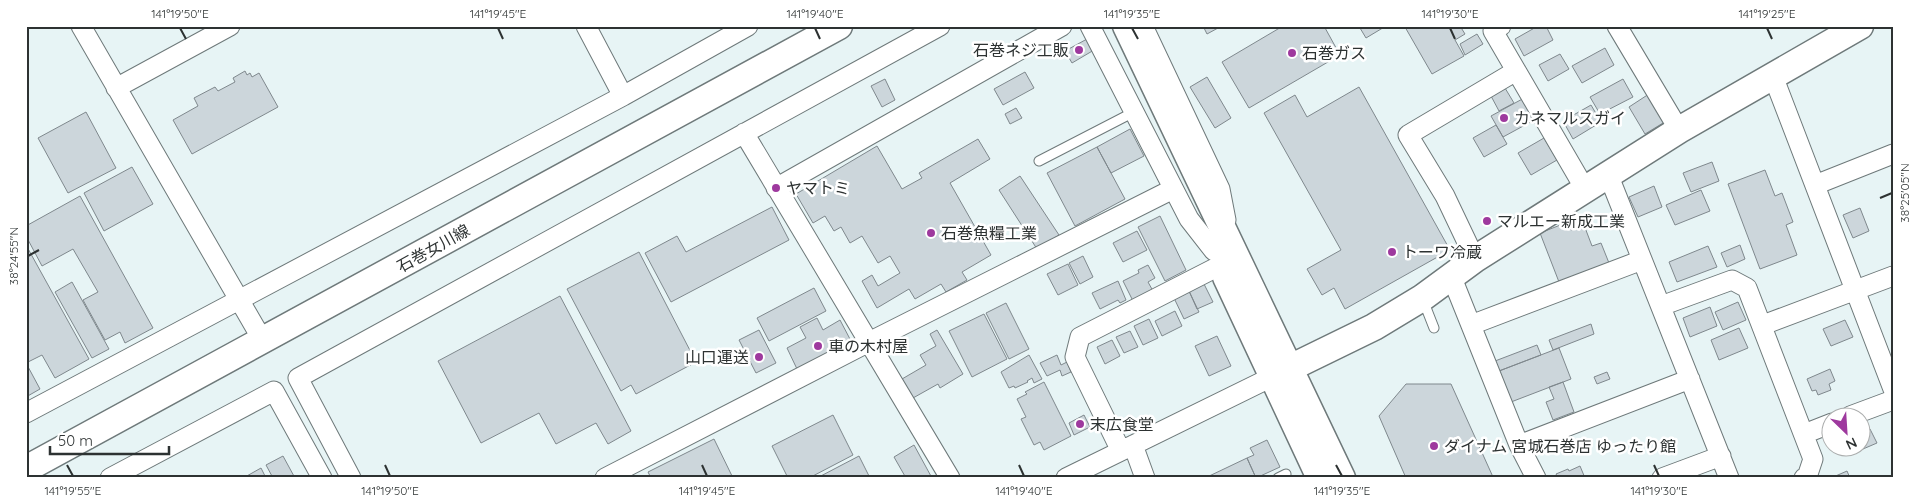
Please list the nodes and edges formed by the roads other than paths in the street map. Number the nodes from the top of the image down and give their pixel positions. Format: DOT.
graph roads {
  1 [pos="81,26"];
  2 [pos="230,26"];
  3 [pos="586,26"];
  4 [pos="748,26"];
  5 [pos="839,26"];
  6 [pos="940,26"];
  7 [pos="1062,26"];
  8 [pos="1090,26"];
  9 [pos="1109,26"];
  10 [pos="1126,26"];
  11 [pos="1143,26"];
  12 [pos="1501,26"];
  13 [pos="1617,26"];
  14 [pos="1860,26"];
  15 [pos="1516,71"];
  16 [pos="1773,76"];
  17 [pos="116,88"];
  18 [pos="623,96"];
  19 [pos="1134,112"];
  20 [pos="1680,130"];
  21 [pos="744,133"];
  22 [pos="1893,154"];
  23 [pos="1039,161"];
  24 [pos="1608,174"];
  25 [pos="1815,185"];
  26 [pos="776,188"];
  27 [pos="1173,189"];
  28 [pos="1584,189"];
  29 [pos="1222,254"];
  30 [pos="1475,259"];
  31 [pos="1642,260"];
  32 [pos="1893,276"];
  33 [pos="1452,278"];
  34 [pos="1856,290"];
  35 [pos="1422,298"];
  36 [pos="240,301"];
  37 [pos="1661,306"];
  38 [pos="1471,325"];
  39 [pos="1763,325"];
  40 [pos="1434,328"];
  41 [pos="263,341"];
  42 [pos="869,342"];
  43 [pos="1281,372"];
  44 [pos="1690,379"];
  45 [pos="1893,389"];
  46 [pos="1893,400"];
  47 [pos="1872,408"];
  48 [pos="26,413"];
  49 [pos="1822,428"];
  50 [pos="1804,434"];
  51 [pos="1519,445"];
  52 [pos="1127,448"];
  53 [pos="1720,456"];
  54 [pos="26,469"];
  55 [pos="631,472"];
  56 [pos="110,478"];
  57 [pos="322,478"];
  58 [pos="351,478"];
  59 [pos="605,478"];
  60 [pos="950,478"];
  61 [pos="1066,478"];
  62 [pos="1145,478"];
  63 [pos="1320,478"];
  64 [pos="1342,478"];
  65 [pos="1536,478"];
  66 [pos="1662,478"];
  67 [pos="1729,478"];
  68 [pos="1804,478"];
  1 -- 17 [label="street"];
  2 -- 17 [label="street"];
  3 -- 18 [label="street"];
  4 -- 18 [label="street"];
  5 -- 41 [label="street, 石巻女川線"];
  6 -- 21 [label="street"];
  7 -- 26 [label="street"];
  8 -- 19 [label="street"];
  9 -- 29 [label="street"];
  10 -- 29 [label="street"];
  11 -- 29 [label="street"];
  12 -- 15 [label="street"];
  13 -- 20 [label="street"];
  14 -- 16 [label="street"];
  15 -- 28 [label="street"];
  15 -- 30 [label="street"];
  16 -- 20 [label="street"];
  16 -- 25 [label="street"];
  17 -- 36 [label="street"];
  18 -- 36 [label="street"];
  19 -- 23 [label="lane"];
  19 -- 27 [label="street"];
  20 -- 24 [label="street"];
  21 -- 26 [label="street"];
  21 -- 58 [label="street"];
  22 -- 25 [label="street"];
  24 -- 28 [label="street"];
  24 -- 31 [label="street"];
  25 -- 34 [label="street"];
  26 -- 42 [label="street"];
  27 -- 29 [label="street"];
  27 -- 42 [label="street"];
  28 -- 30 [label="street"];
  29 -- 43 [label="street"];
  29 -- 52 [label="street"];
  30 -- 33 [label="street"];
  31 -- 37 [label="street"];
  31 -- 38 [label="street"];
  32 -- 34 [label="street"];
  33 -- 35 [label="street"];
  33 -- 38 [label="street"];
  34 -- 39 [label="street"];
  34 -- 45 [label="street"];
  35 -- 40 [label="lane"];
  35 -- 43 [label="street"];
  36 -- 41 [label="street"];
  36 -- 48 [label="street"];
  37 -- 39 [label="street"];
  37 -- 44 [label="street"];
  38 -- 51 [label="street"];
  39 -- 50 [label="street"];
  41 -- 54 [label="street, 石巻女川線"];
  42 -- 55 [label="street"];
  42 -- 60 [label="street"];
  43 -- 52 [label="street"];
  43 -- 63 [label="street"];
  43 -- 64 [label="street"];
  44 -- 51 [label="street"];
  44 -- 53 [label="street"];
  46 -- 47 [label="street"];
  49 -- 50 [label="street"];
  50 -- 68 [label="street"];
  51 -- 65 [label="street"];
  52 -- 61 [label="street"];
  52 -- 62 [label="street"];
  53 -- 66 [label="street"];
  53 -- 67 [label="street"];
  55 -- 59 [label="street"];
  56 -- 57 [label="street"];
}
